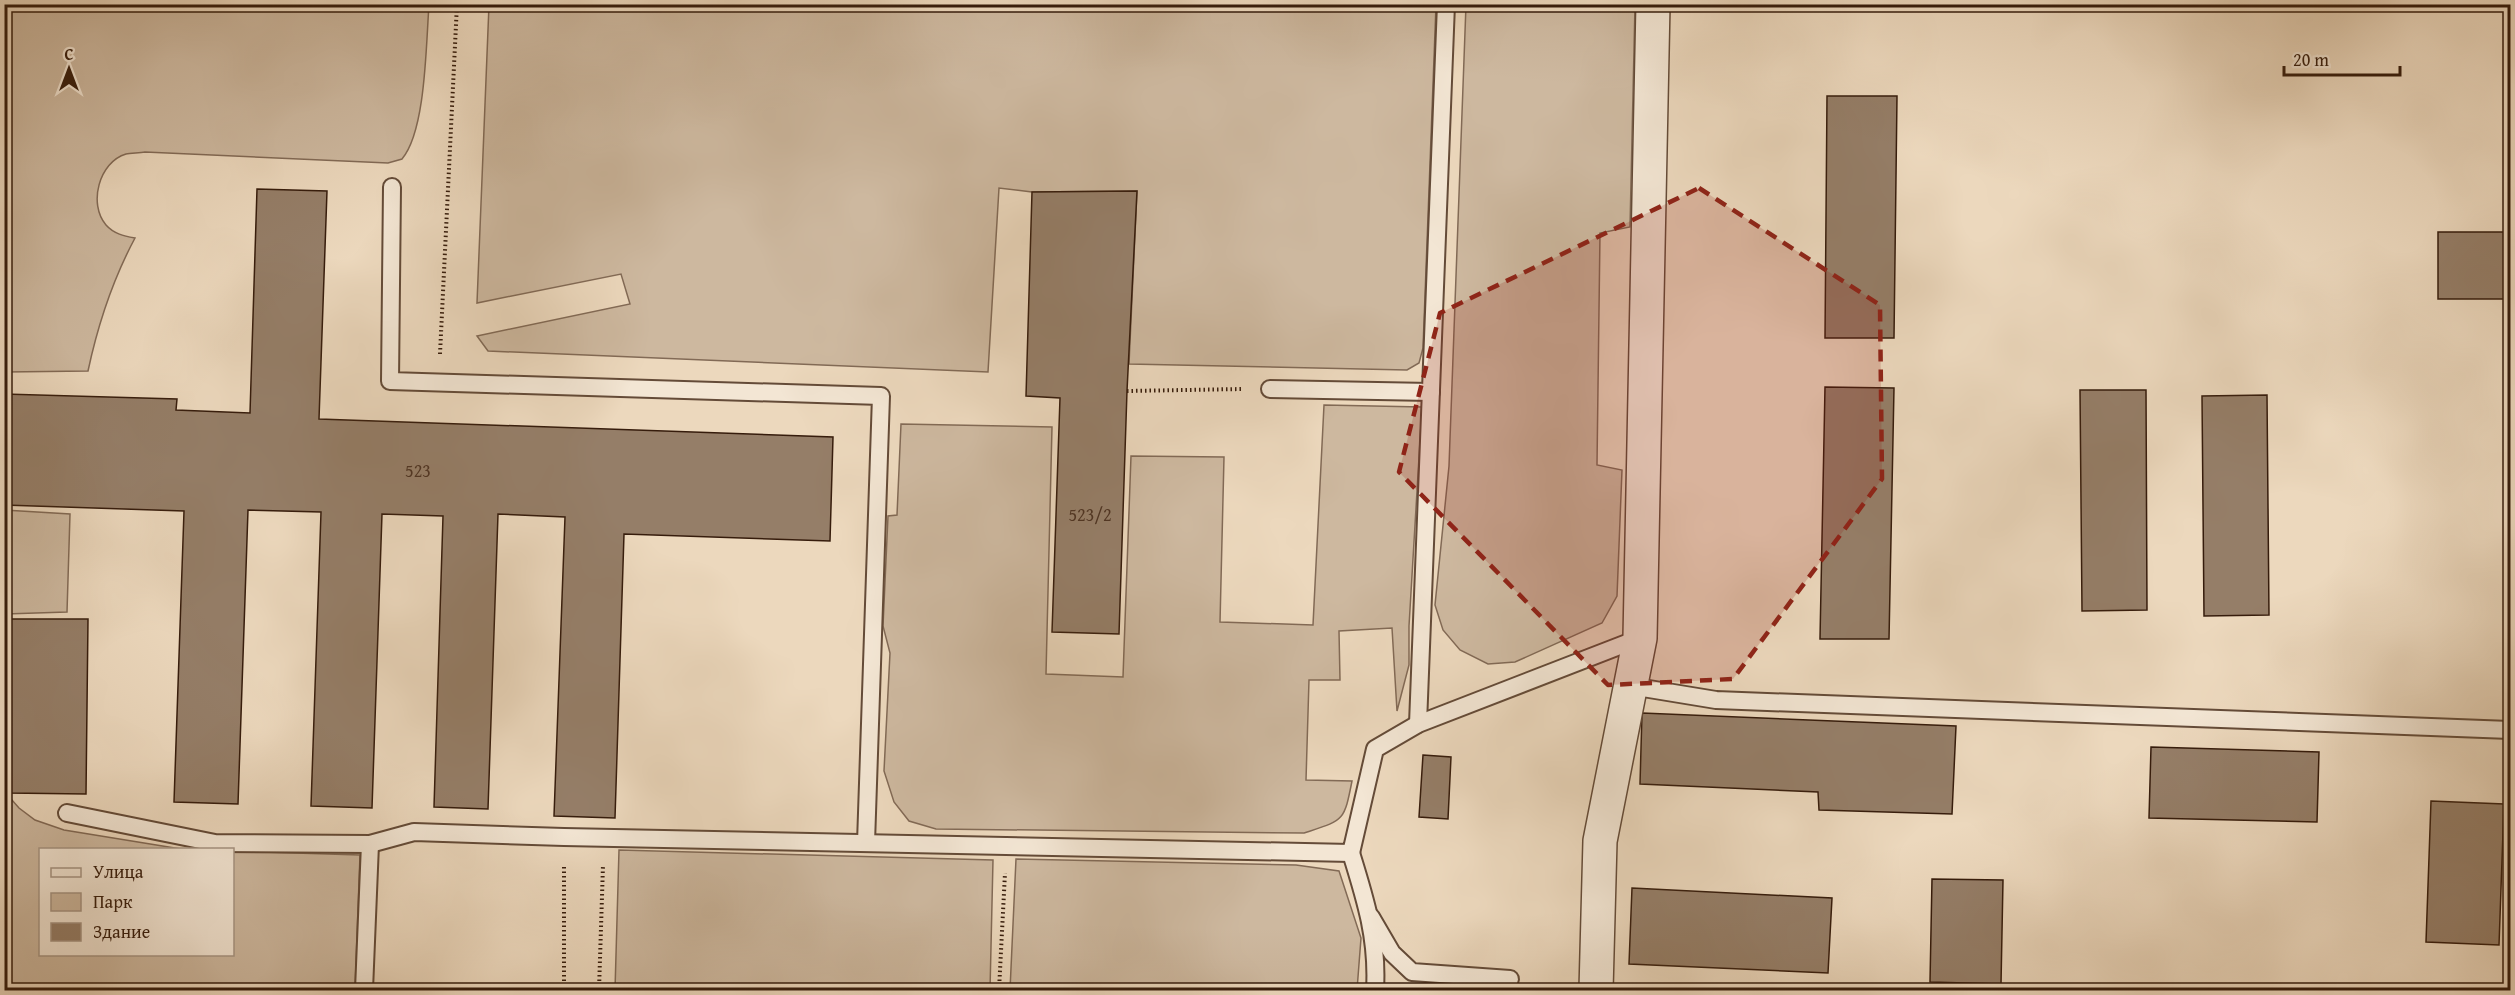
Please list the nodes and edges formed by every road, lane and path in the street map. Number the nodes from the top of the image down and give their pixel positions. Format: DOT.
graph roads {
  1 [pos="457,4"];
  2 [pos="1446,4"];
  3 [pos="1653,4"];
  4 [pos="392,187"];
  5 [pos="439,382"];
  6 [pos="1270,389"];
  7 [pos="1127,391"];
  8 [pos="1431,392"];
  9 [pos="1640,638"];
  10 [pos="1632,672"];
  11 [pos="1419,724"];
  12 [pos="2511,730"];
  13 [pos="67,813"];
  14 [pos="564,837"];
  15 [pos="604,837"];
  16 [pos="866,843"];
  17 [pos="369,844"];
  18 [pos="1006,846"];
  19 [pos="1351,853"];
  20 [pos="1371,917"];
  21 [pos="1510,979"];
  22 [pos="364,990"];
  23 [pos="564,990"];
  24 [pos="599,990"];
  25 [pos="999,990"];
  26 [pos="1375,990"];
  27 [pos="1596,990"];
  1 -- 5 [label="path"];
  2 -- 8 [label="lane"];
  3 -- 9 [label="street"];
  4 -- 5 [label="lane"];
  5 -- 16 [label="lane"];
  6 -- 7 [label="path"];
  6 -- 8 [label="lane"];
  8 -- 11 [label="lane"];
  9 -- 10 [label="street"];
  9 -- 11 [label="lane"];
  10 -- 12 [label="lane"];
  10 -- 27 [label="street"];
  11 -- 19 [label="lane"];
  13 -- 17 [label="lane"];
  14 -- 15 [label="lane"];
  14 -- 17 [label="lane"];
  14 -- 23 [label="path"];
  15 -- 16 [label="lane"];
  15 -- 24 [label="path"];
  16 -- 18 [label="lane"];
  17 -- 22 [label="lane"];
  18 -- 19 [label="lane"];
  18 -- 25 [label="path"];
  19 -- 20 [label="lane"];
  20 -- 21 [label="lane"];
  20 -- 26 [label="lane"];
}
